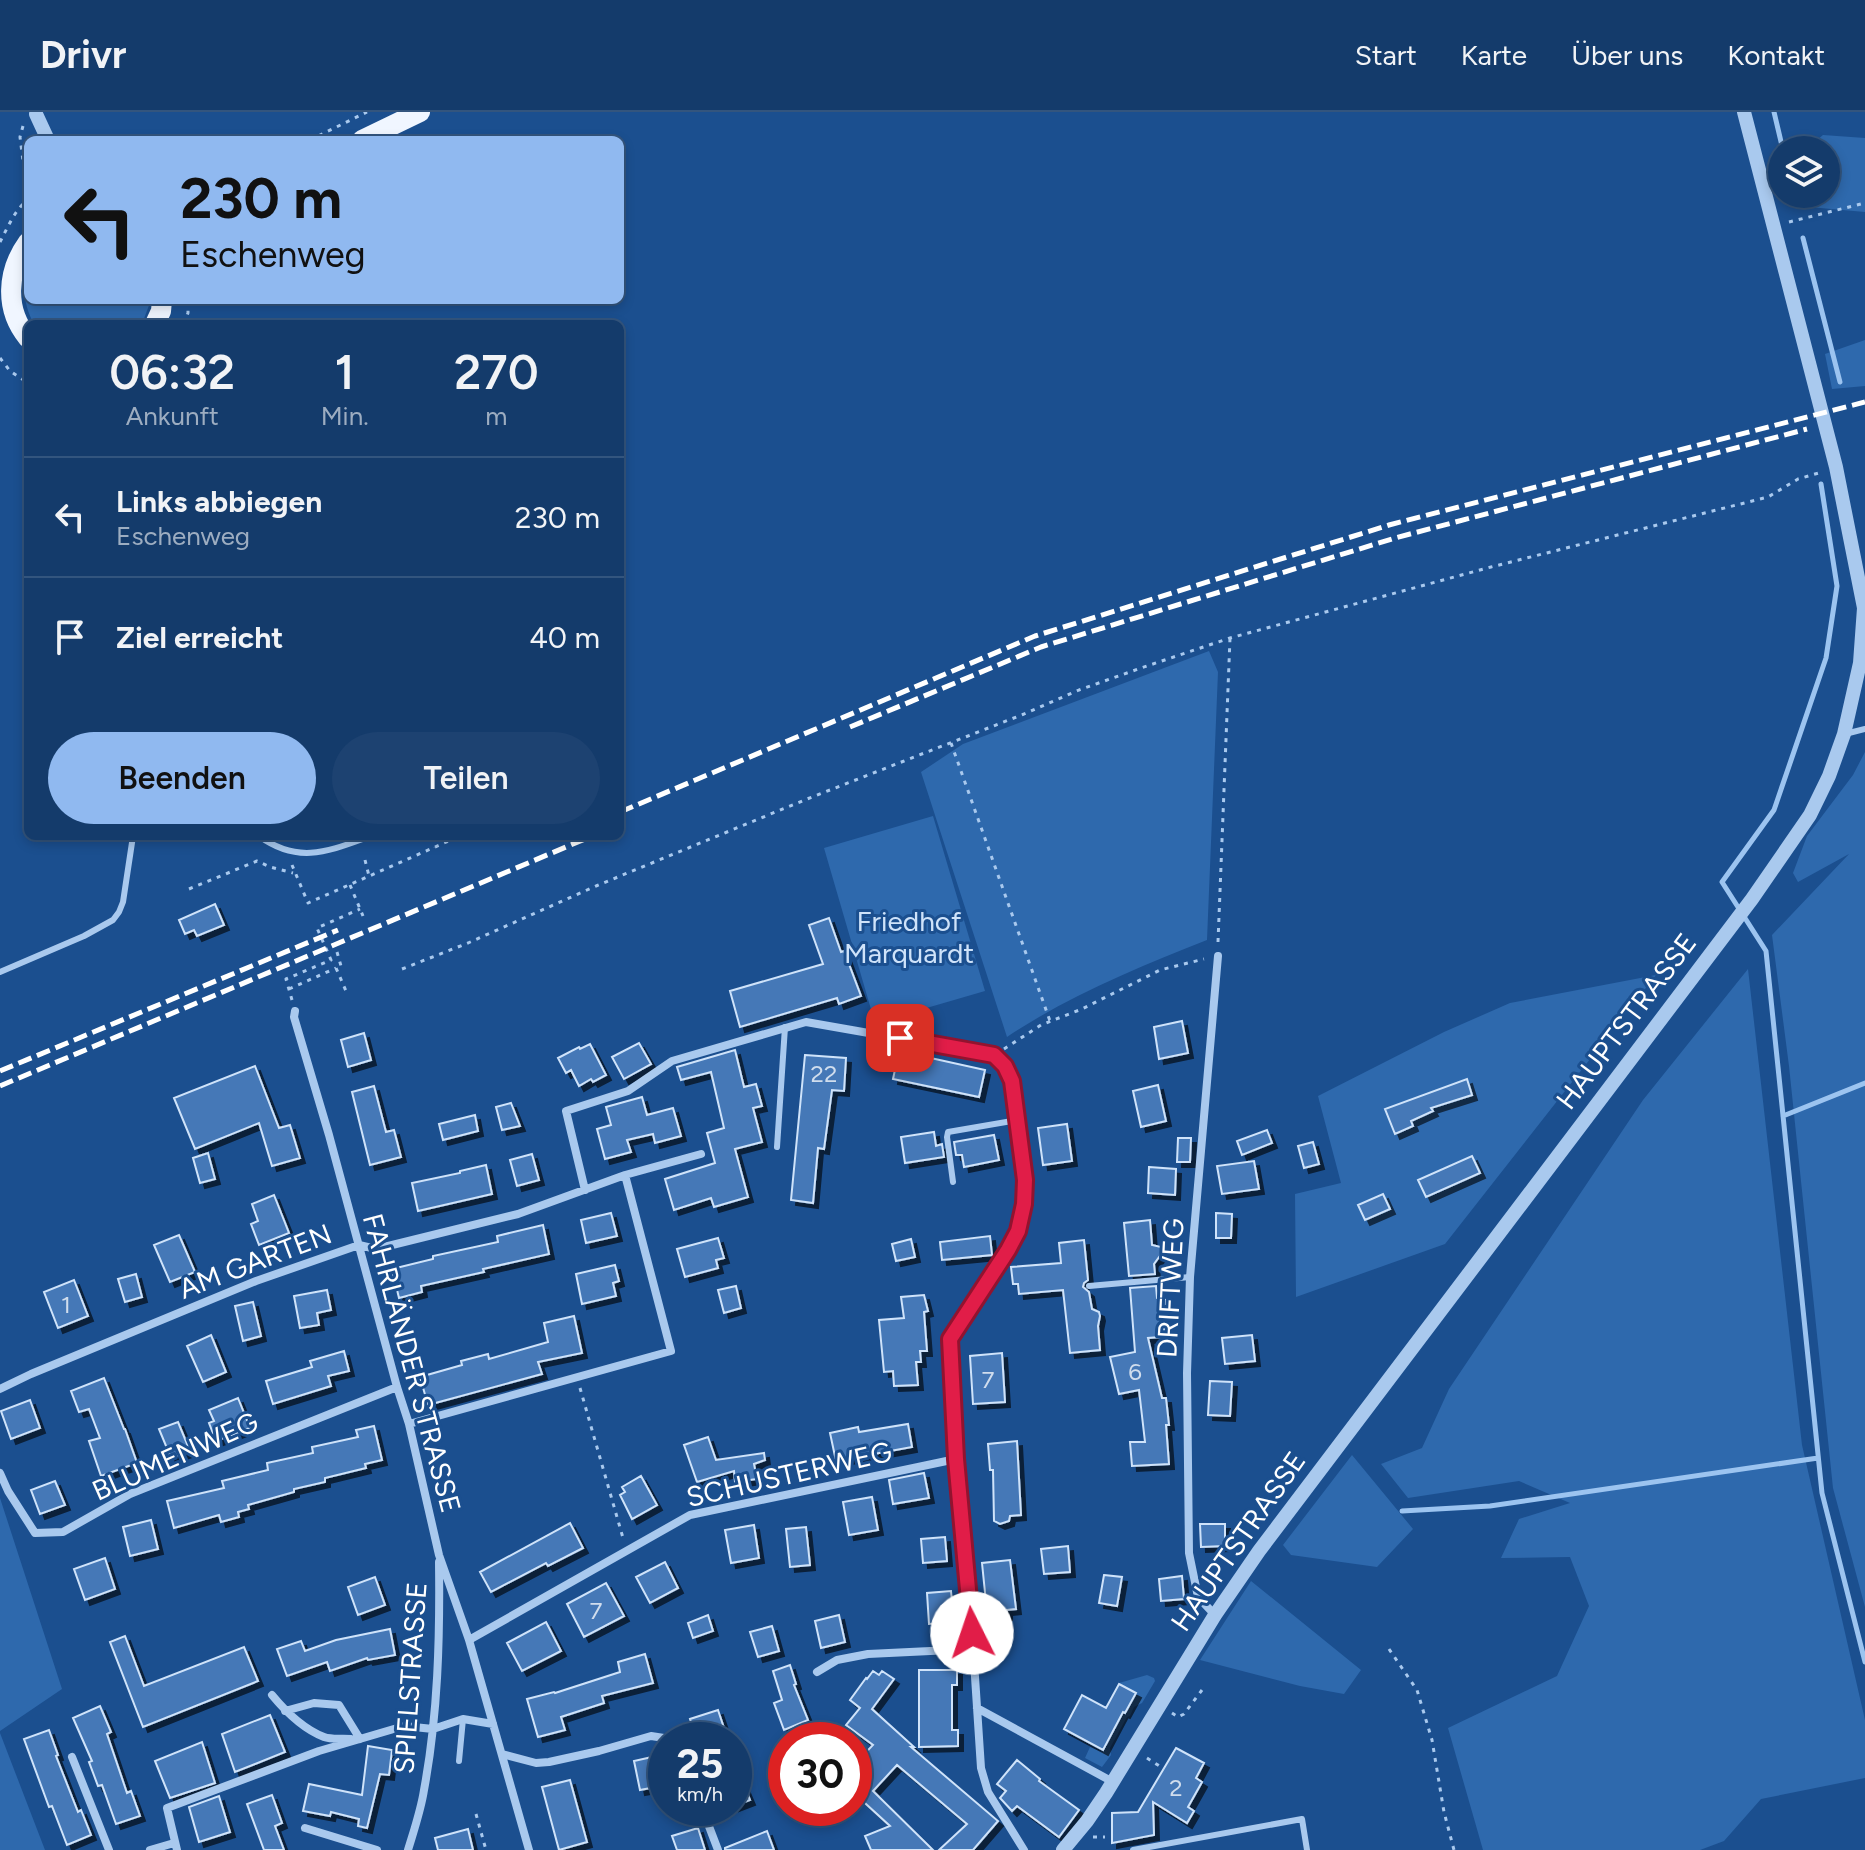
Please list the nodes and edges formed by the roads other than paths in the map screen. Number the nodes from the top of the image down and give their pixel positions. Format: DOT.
graph roads {
  1 [pos="420,112"];
  2 [pos="1744,112"];
  3 [pos="33,114"];
  4 [pos="39,136"];
  5 [pos="46,136"];
  6 [pos="370,136"];
  7 [pos="24,247"];
  8 [pos="5,296"];
  9 [pos="0,332"];
  10 [pos="24,332"];
  11 [pos="24,334"];
  12 [pos="1865,729"];
  13 [pos="1844,734"];
  14 [pos="132,840"];
  15 [pos="266,840"];
  16 [pos="359,840"];
  17 [pos="1218,956"];
  18 [pos="0,972"];
  19 [pos="295,1011"];
  20 [pos="785,1027"];
  21 [pos="1018,1120"];
  22 [pos="777,1147"];
  23 [pos="701,1154"];
  24 [pos="625,1175"];
  25 [pos="953,1182"];
  26 [pos="585,1190"];
  27 [pos="359,1245"];
  28 [pos="1190,1277"];
  29 [pos="1089,1286"];
  30 [pos="397,1387"];
  31 [pos="0,1389"];
  32 [pos="409,1424"];
  33 [pos="956,1459"];
  34 [pos="0,1473"];
  35 [pos="439,1555"];
  36 [pos="1215,1615"];
  37 [pos="469,1640"];
  38 [pos="972,1649"];
  39 [pos="817,1672"];
  40 [pos="272,1695"];
  41 [pos="977,1708"];
  42 [pos="285,1711"];
  43 [pos="463,1719"];
  44 [pos="493,1724"];
  45 [pos="433,1729"];
  46 [pos="648,1737"];
  47 [pos="360,1739"];
  48 [pos="502,1754"];
  49 [pos="72,1757"];
  50 [pos="459,1761"];
  51 [pos="1113,1782"];
  52 [pos="709,1826"];
  53 [pos="305,1828"];
  54 [pos="176,1846"];
  55 [pos="109,1850"];
  56 [pos="150,1850"];
  57 [pos="377,1850"];
  58 [pos="408,1850"];
  59 [pos="529,1850"];
  60 [pos="718,1850"];
  61 [pos="1024,1850"];
  62 [pos="1063,1850"];
  63 [pos="1133,1850"];
  64 [pos="1307,1850"];
  1 -- 6 [label="main road"];
  2 -- 13 [label="street, HAUPTSTRASSE"];
  3 -- 4 [label="street"];
  3 -- 5 [label="street"];
  7 -- 8 [label="main road"];
  8 -- 10 [label="main road"];
  9 -- 11 [label="main road"];
  12 -- 13 [label="lane"];
  13 -- 36 [label="street, HAUPTSTRASSE"];
  14 -- 18 [label="lane"];
  15 -- 16 [label="lane"];
  17 -- 28 [label="street, DRIFTWEG"];
  19 -- 27 [label="street, FAHRLÄNDER STRASSE"];
  20 -- 21 [label="street"];
  20 -- 22 [label="lane"];
  20 -- 26 [label="street"];
  21 -- 25 [label="lane"];
  21 -- 33 [label="street"];
  23 -- 24 [label="street, AM GARTEN"];
  24 -- 26 [label="street, AM GARTEN"];
  24 -- 32 [label="street"];
  26 -- 27 [label="street, AM GARTEN"];
  27 -- 30 [label="street, FAHRLÄNDER STRASSE"];
  27 -- 31 [label="street, AM GARTEN"];
  28 -- 29 [label="lane"];
  28 -- 36 [label="street, DRIFTWEG"];
  30 -- 32 [label="street, FAHRLÄNDER STRASSE"];
  30 -- 34 [label="street, BLUMENWEG"];
  32 -- 35 [label="street, FAHRLÄNDER STRASSE"];
  33 -- 37 [label="street, SCHUSTERWEG"];
  33 -- 38 [label="street"];
  35 -- 37 [label="street, FAHRLÄNDER STRASSE"];
  35 -- 45 [label="street, SPIELSTRASSE"];
  36 -- 51 [label="street, HAUPTSTRASSE"];
  37 -- 44 [label="street, FAHRLÄNDER STRASSE"];
  38 -- 39 [label="street"];
  38 -- 41 [label="street"];
  40 -- 42 [label="street"];
  41 -- 51 [label="street"];
  41 -- 61 [label="street"];
  42 -- 47 [label="street"];
  42 -- 47 [label="street"];
  43 -- 44 [label="street"];
  43 -- 45 [label="street"];
  43 -- 50 [label="lane"];
  44 -- 48 [label="street, FAHRLÄNDER STRASSE"];
  45 -- 47 [label="street"];
  45 -- 58 [label="street, SPIELSTRASSE"];
  46 -- 48 [label="street"];
  47 -- 54 [label="street"];
  48 -- 59 [label="street, FAHRLÄNDER STRASSE"];
  49 -- 55 [label="street"];
  51 -- 62 [label="street, HAUPTSTRASSE"];
  52 -- 60 [label="street"];
  53 -- 57 [label="street"];
  54 -- 56 [label="street"];
  63 -- 64 [label="lane"];
}
